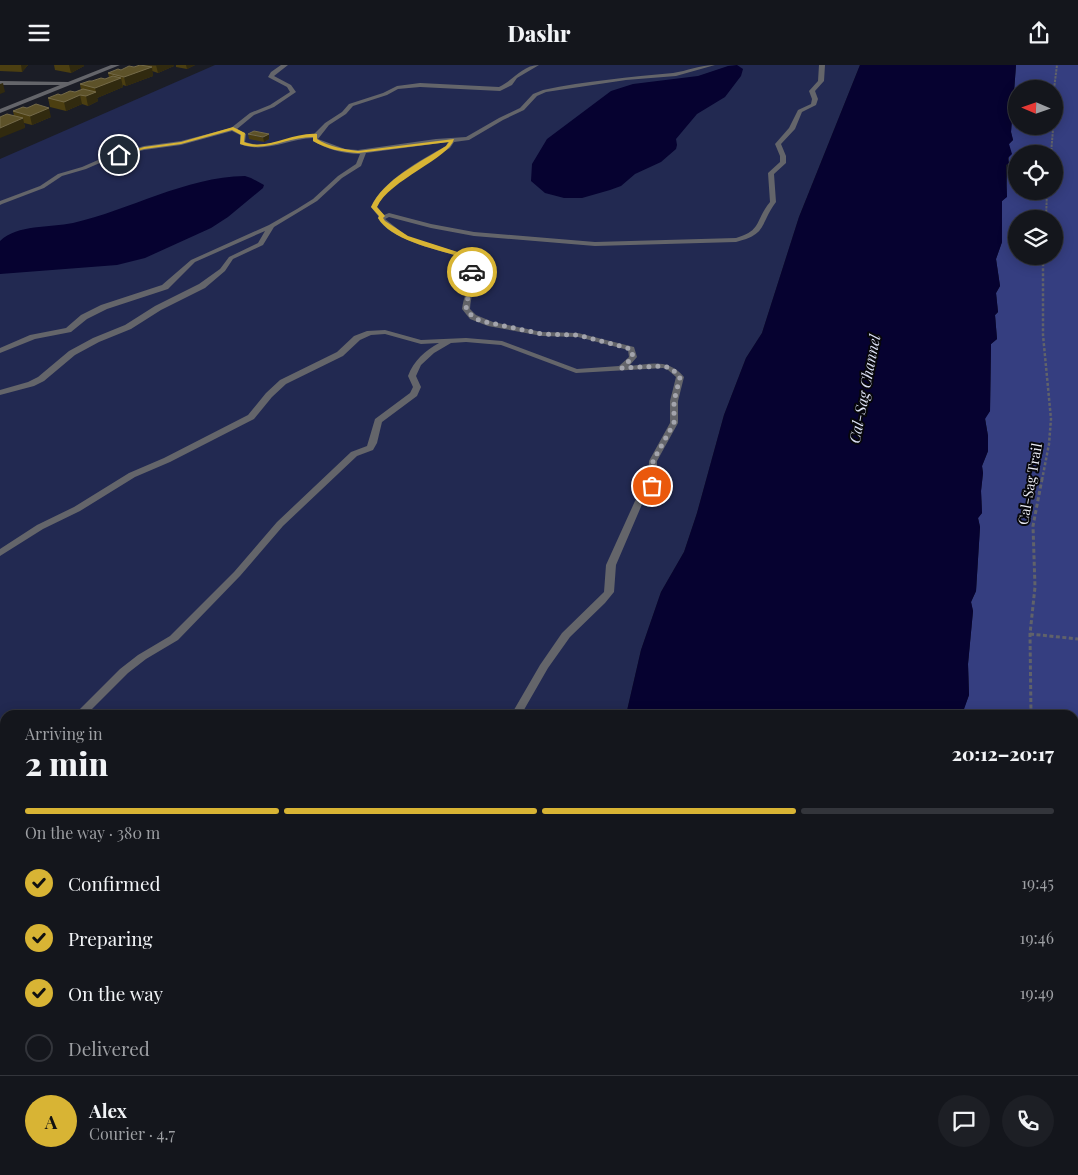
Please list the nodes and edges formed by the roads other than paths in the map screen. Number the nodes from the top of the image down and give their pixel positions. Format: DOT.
graph roads {
  1 [pos="117,65"];
  2 [pos="285,65"];
  3 [pos="536,65"];
  4 [pos="712,65"];
  5 [pos="822,65"];
  6 [pos="0,83"];
  7 [pos="72,83"];
  8 [pos="0,111"];
  9 [pos="233,129"];
  10 [pos="316,135"];
  11 [pos="452,140"];
  12 [pos="363,152"];
  13 [pos="0,203"];
  14 [pos="382,216"];
  15 [pos="271,226"];
  16 [pos="454,340"];
  17 [pos="0,351"];
  18 [pos="622,368"];
  19 [pos="0,393"];
  20 [pos="0,553"];
  21 [pos="84,710"];
  22 [pos="519,710"];
  1 -- 7 [label="street"];
  2 -- 9 [label="lane"];
  3 -- 10 [label="lane"];
  4 -- 11 [label="lane"];
  5 -- 14 [label="lane"];
  6 -- 7 [label="street"];
  7 -- 8 [label="street"];
  9 -- 10 [label="lane"];
  9 -- 13 [label="lane"];
  10 -- 12 [label="lane"];
  11 -- 12 [label="lane"];
  11 -- 14 [label="lane"];
  12 -- 15 [label="lane"];
  14 -- 18 [label="lane"];
  15 -- 17 [label="lane"];
  15 -- 19 [label="lane"];
  16 -- 18 [label="lane"];
  16 -- 20 [label="lane"];
  16 -- 21 [label="lane"];
  18 -- 22 [label="lane"];
}
